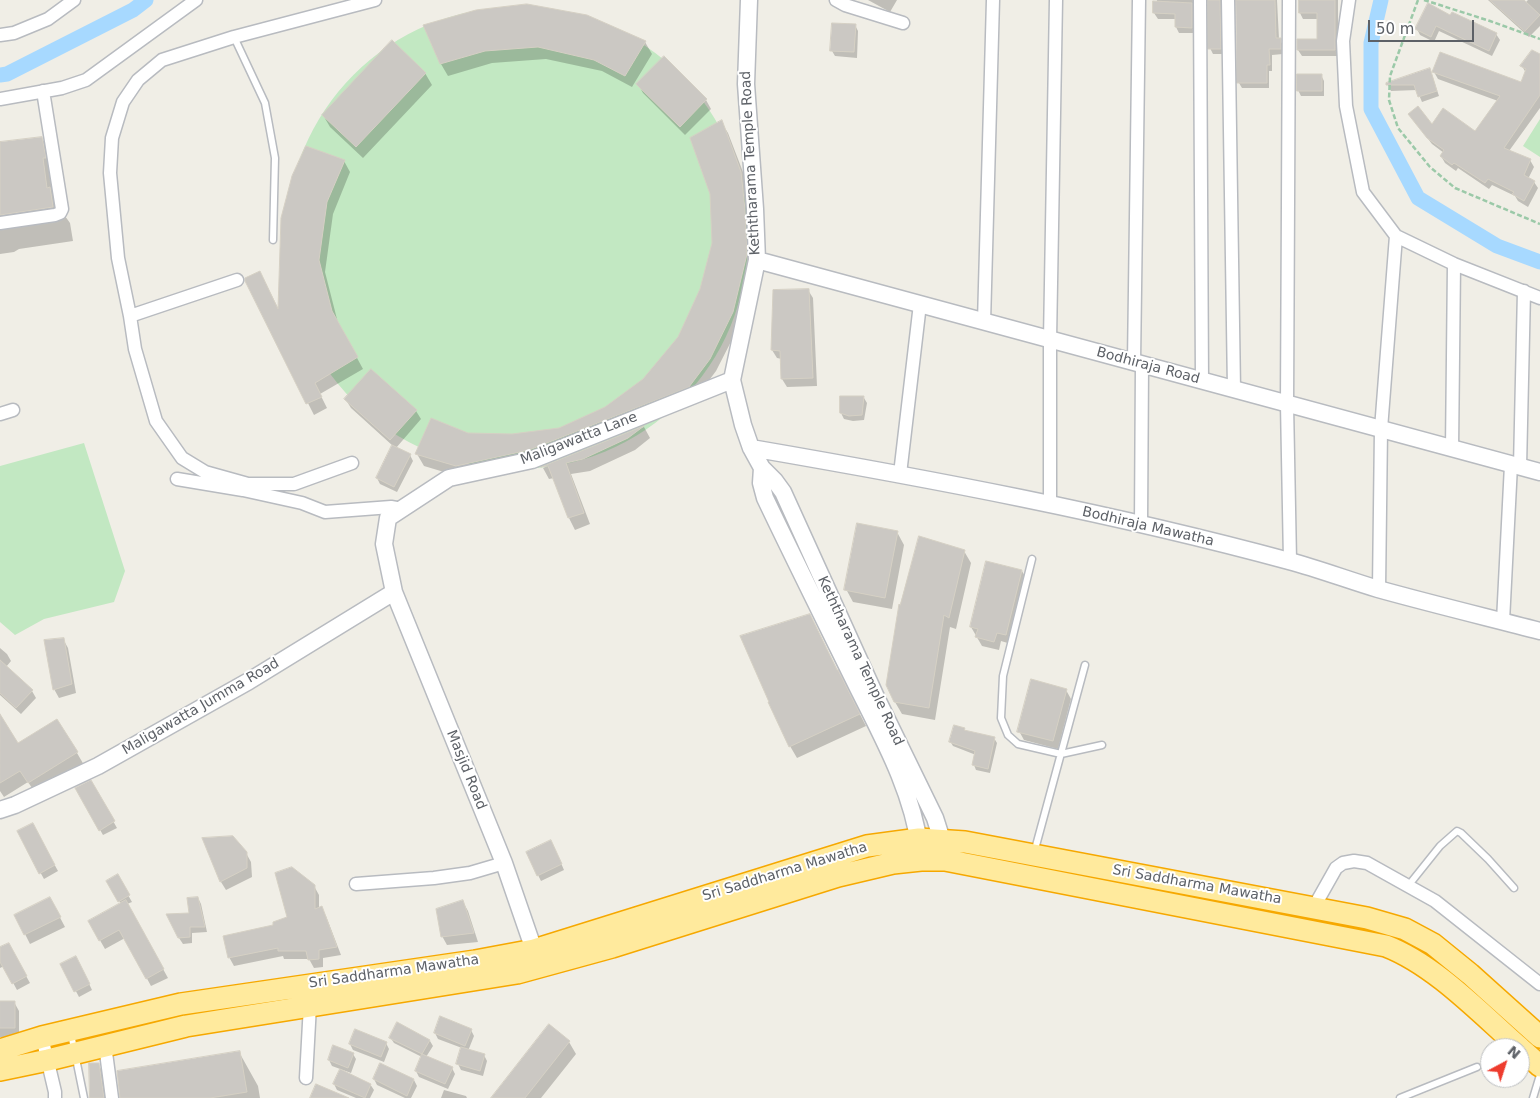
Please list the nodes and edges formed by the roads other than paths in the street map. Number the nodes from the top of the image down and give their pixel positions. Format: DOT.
graph roads {
  1 [pos="74,0"];
  2 [pos="196,0"];
  3 [pos="375,0"];
  4 [pos="749,0"];
  5 [pos="836,0"];
  6 [pos="993,0"];
  7 [pos="1056,0"];
  8 [pos="1140,0"];
  9 [pos="1200,0"];
  10 [pos="1228,0"];
  11 [pos="1289,0"];
  12 [pos="1349,0"];
  13 [pos="902,23"];
  14 [pos="0,35"];
  15 [pos="234,37"];
  16 [pos="43,91"];
  17 [pos="0,99"];
  18 [pos="0,223"];
  19 [pos="1396,236"];
  20 [pos="273,240"];
  21 [pos="757,260"];
  22 [pos="1454,264"];
  23 [pos="238,280"];
  24 [pos="1524,291"];
  25 [pos="1540,298"];
  26 [pos="920,304"];
  27 [pos="130,316"];
  28 [pos="984,322"];
  29 [pos="1050,340"];
  30 [pos="1138,364"];
  31 [pos="732,380"];
  32 [pos="1202,380"];
  33 [pos="1234,389"];
  34 [pos="1287,404"];
  35 [pos="13,410"];
  36 [pos="0,414"];
  37 [pos="1381,429"];
  38 [pos="751,448"];
  39 [pos="1452,448"];
  40 [pos="352,463"];
  41 [pos="1516,466"];
  42 [pos="762,468"];
  43 [pos="1540,472"];
  44 [pos="900,474"];
  45 [pos="177,479"];
  46 [pos="1050,504"];
  47 [pos="402,508"];
  48 [pos="1140,524"];
  49 [pos="1032,559"];
  50 [pos="1290,561"];
  51 [pos="816,565"];
  52 [pos="799,570"];
  53 [pos="1379,589"];
  54 [pos="394,592"];
  55 [pos="1503,621"];
  56 [pos="1540,631"];
  57 [pos="1086,665"];
  58 [pos="871,700"];
  59 [pos="1102,745"];
  60 [pos="1061,754"];
  61 [pos="0,810"];
  62 [pos="920,850"];
  63 [pos="943,850"];
  64 [pos="1034,854"];
  65 [pos="504,863"];
  66 [pos="356,884"];
  67 [pos="1408,886"];
  68 [pos="1514,888"];
  69 [pos="1314,908"];
  70 [pos="534,950"];
  71 [pos="1540,984"];
  72 [pos="310,1005"];
  73 [pos="70,1030"];
  74 [pos="42,1037"];
  75 [pos="1540,1037"];
  76 [pos="1509,1038"];
  77 [pos="105,1045"];
  78 [pos="0,1050"];
  79 [pos="76,1052"];
  80 [pos="1530,1057"];
  81 [pos="48,1060"];
  82 [pos="1540,1066"];
  83 [pos="1477,1067"];
  84 [pos="0,1070"];
  85 [pos="1540,1075"];
  86 [pos="306,1078"];
  87 [pos="55,1098"];
  88 [pos="84,1098"];
  89 [pos="112,1098"];
  90 [pos="1400,1098"];
  91 [pos="1533,1098"];
  1 -- 14 [label="street"];
  2 -- 16 [label="street"];
  3 -- 15 [label="street"];
  4 -- 21 [label="street, Keththarama Temple Road"];
  5 -- 13 [label="street"];
  6 -- 28 [label="street"];
  7 -- 29 [label="street"];
  8 -- 30 [label="street"];
  9 -- 32 [label="street"];
  10 -- 33 [label="street"];
  11 -- 34 [label="street"];
  12 -- 19 [label="street"];
  15 -- 20 [label="lane"];
  15 -- 27 [label="street"];
  16 -- 17 [label="street"];
  16 -- 18 [label="street"];
  19 -- 22 [label="street"];
  19 -- 37 [label="street"];
  21 -- 26 [label="street, Bodhiraja Road"];
  21 -- 31 [label="street, Keththarama Temple Road"];
  22 -- 24 [label="street"];
  22 -- 39 [label="street"];
  23 -- 27 [label="street"];
  24 -- 25 [label="street"];
  24 -- 41 [label="street"];
  26 -- 28 [label="street, Bodhiraja Road"];
  26 -- 44 [label="street"];
  27 -- 40 [label="street"];
  28 -- 29 [label="street, Bodhiraja Road"];
  29 -- 30 [label="street, Bodhiraja Road"];
  29 -- 46 [label="street"];
  30 -- 32 [label="street, Bodhiraja Road"];
  30 -- 48 [label="street"];
  31 -- 38 [label="street, Keththarama Temple Road"];
  31 -- 47 [label="street, Maligawatta Lane"];
  32 -- 33 [label="street, Bodhiraja Road"];
  33 -- 34 [label="street, Bodhiraja Road"];
  34 -- 37 [label="street, Bodhiraja Road"];
  34 -- 50 [label="street"];
  35 -- 36 [label="street"];
  37 -- 39 [label="street, Bodhiraja Road"];
  37 -- 53 [label="street"];
  38 -- 42 [label="street, Keththarama Temple Road"];
  38 -- 44 [label="street, Bodhiraja Mawatha"];
  39 -- 41 [label="street, Bodhiraja Road"];
  41 -- 43 [label="street, Bodhiraja Road"];
  41 -- 55 [label="street"];
  42 -- 51 [label="street, Keththarama Temple Road"];
  42 -- 52 [label="street, Keththarama Temple Road"];
  44 -- 46 [label="street, Bodhiraja Mawatha"];
  45 -- 47 [label="street"];
  46 -- 48 [label="street, Bodhiraja Mawatha"];
  47 -- 54 [label="street, Maligawatta Lane"];
  48 -- 50 [label="street, Bodhiraja Mawatha"];
  49 -- 60 [label="lane"];
  50 -- 53 [label="street, Bodhiraja Mawatha"];
  51 -- 52 [label="street"];
  51 -- 58 [label="street, Keththarama Temple Road"];
  52 -- 58 [label="street, Keththarama Temple Road"];
  53 -- 55 [label="street, Bodhiraja Mawatha"];
  54 -- 61 [label="street, Maligawatta Jumma Road"];
  54 -- 65 [label="street, Masjid Road"];
  55 -- 56 [label="street, Bodhiraja Mawatha"];
  57 -- 60 [label="lane"];
  58 -- 62 [label="street, Keththarama Temple Road"];
  58 -- 63 [label="street, Keththarama Temple Road"];
  59 -- 60 [label="lane"];
  60 -- 64 [label="lane"];
  62 -- 63 [label="highway, Sri Saddharma Mawatha"];
  62 -- 70 [label="highway, Sri Saddharma Mawatha"];
  62 -- 72 [label="highway, Sri Saddharma Mawatha"];
  63 -- 64 [label="highway, Sri Saddharma Mawatha"];
  63 -- 76 [label="highway, Sri Saddharma Mawatha"];
  64 -- 69 [label="highway, Sri Saddharma Mawatha"];
  65 -- 66 [label="street"];
  65 -- 70 [label="street, Masjid Road"];
  67 -- 68 [label="lane"];
  67 -- 69 [label="street"];
  67 -- 71 [label="street"];
  69 -- 75 [label="highway, Sri Saddharma Mawatha"];
  70 -- 73 [label="highway, Sri Saddharma Mawatha"];
  72 -- 77 [label="highway, Sri Saddharma Mawatha"];
  72 -- 86 [label="street"];
  73 -- 74 [label="highway, Sri Saddharma Mawatha"];
  73 -- 79 [label="lane"];
  74 -- 78 [label="highway, Sri Saddharma Mawatha"];
  74 -- 81 [label="street"];
  77 -- 79 [label="highway, Sri Saddharma Mawatha"];
  77 -- 89 [label="street"];
  79 -- 81 [label="highway, Sri Saddharma Mawatha"];
  79 -- 88 [label="lane"];
  80 -- 82 [label="highway, Sri Saddharma Mawatha"];
  81 -- 84 [label="highway, Sri Saddharma Mawatha"];
  81 -- 87 [label="street"];
  83 -- 90 [label="lane"];
  85 -- 91 [label="lane"];
}
